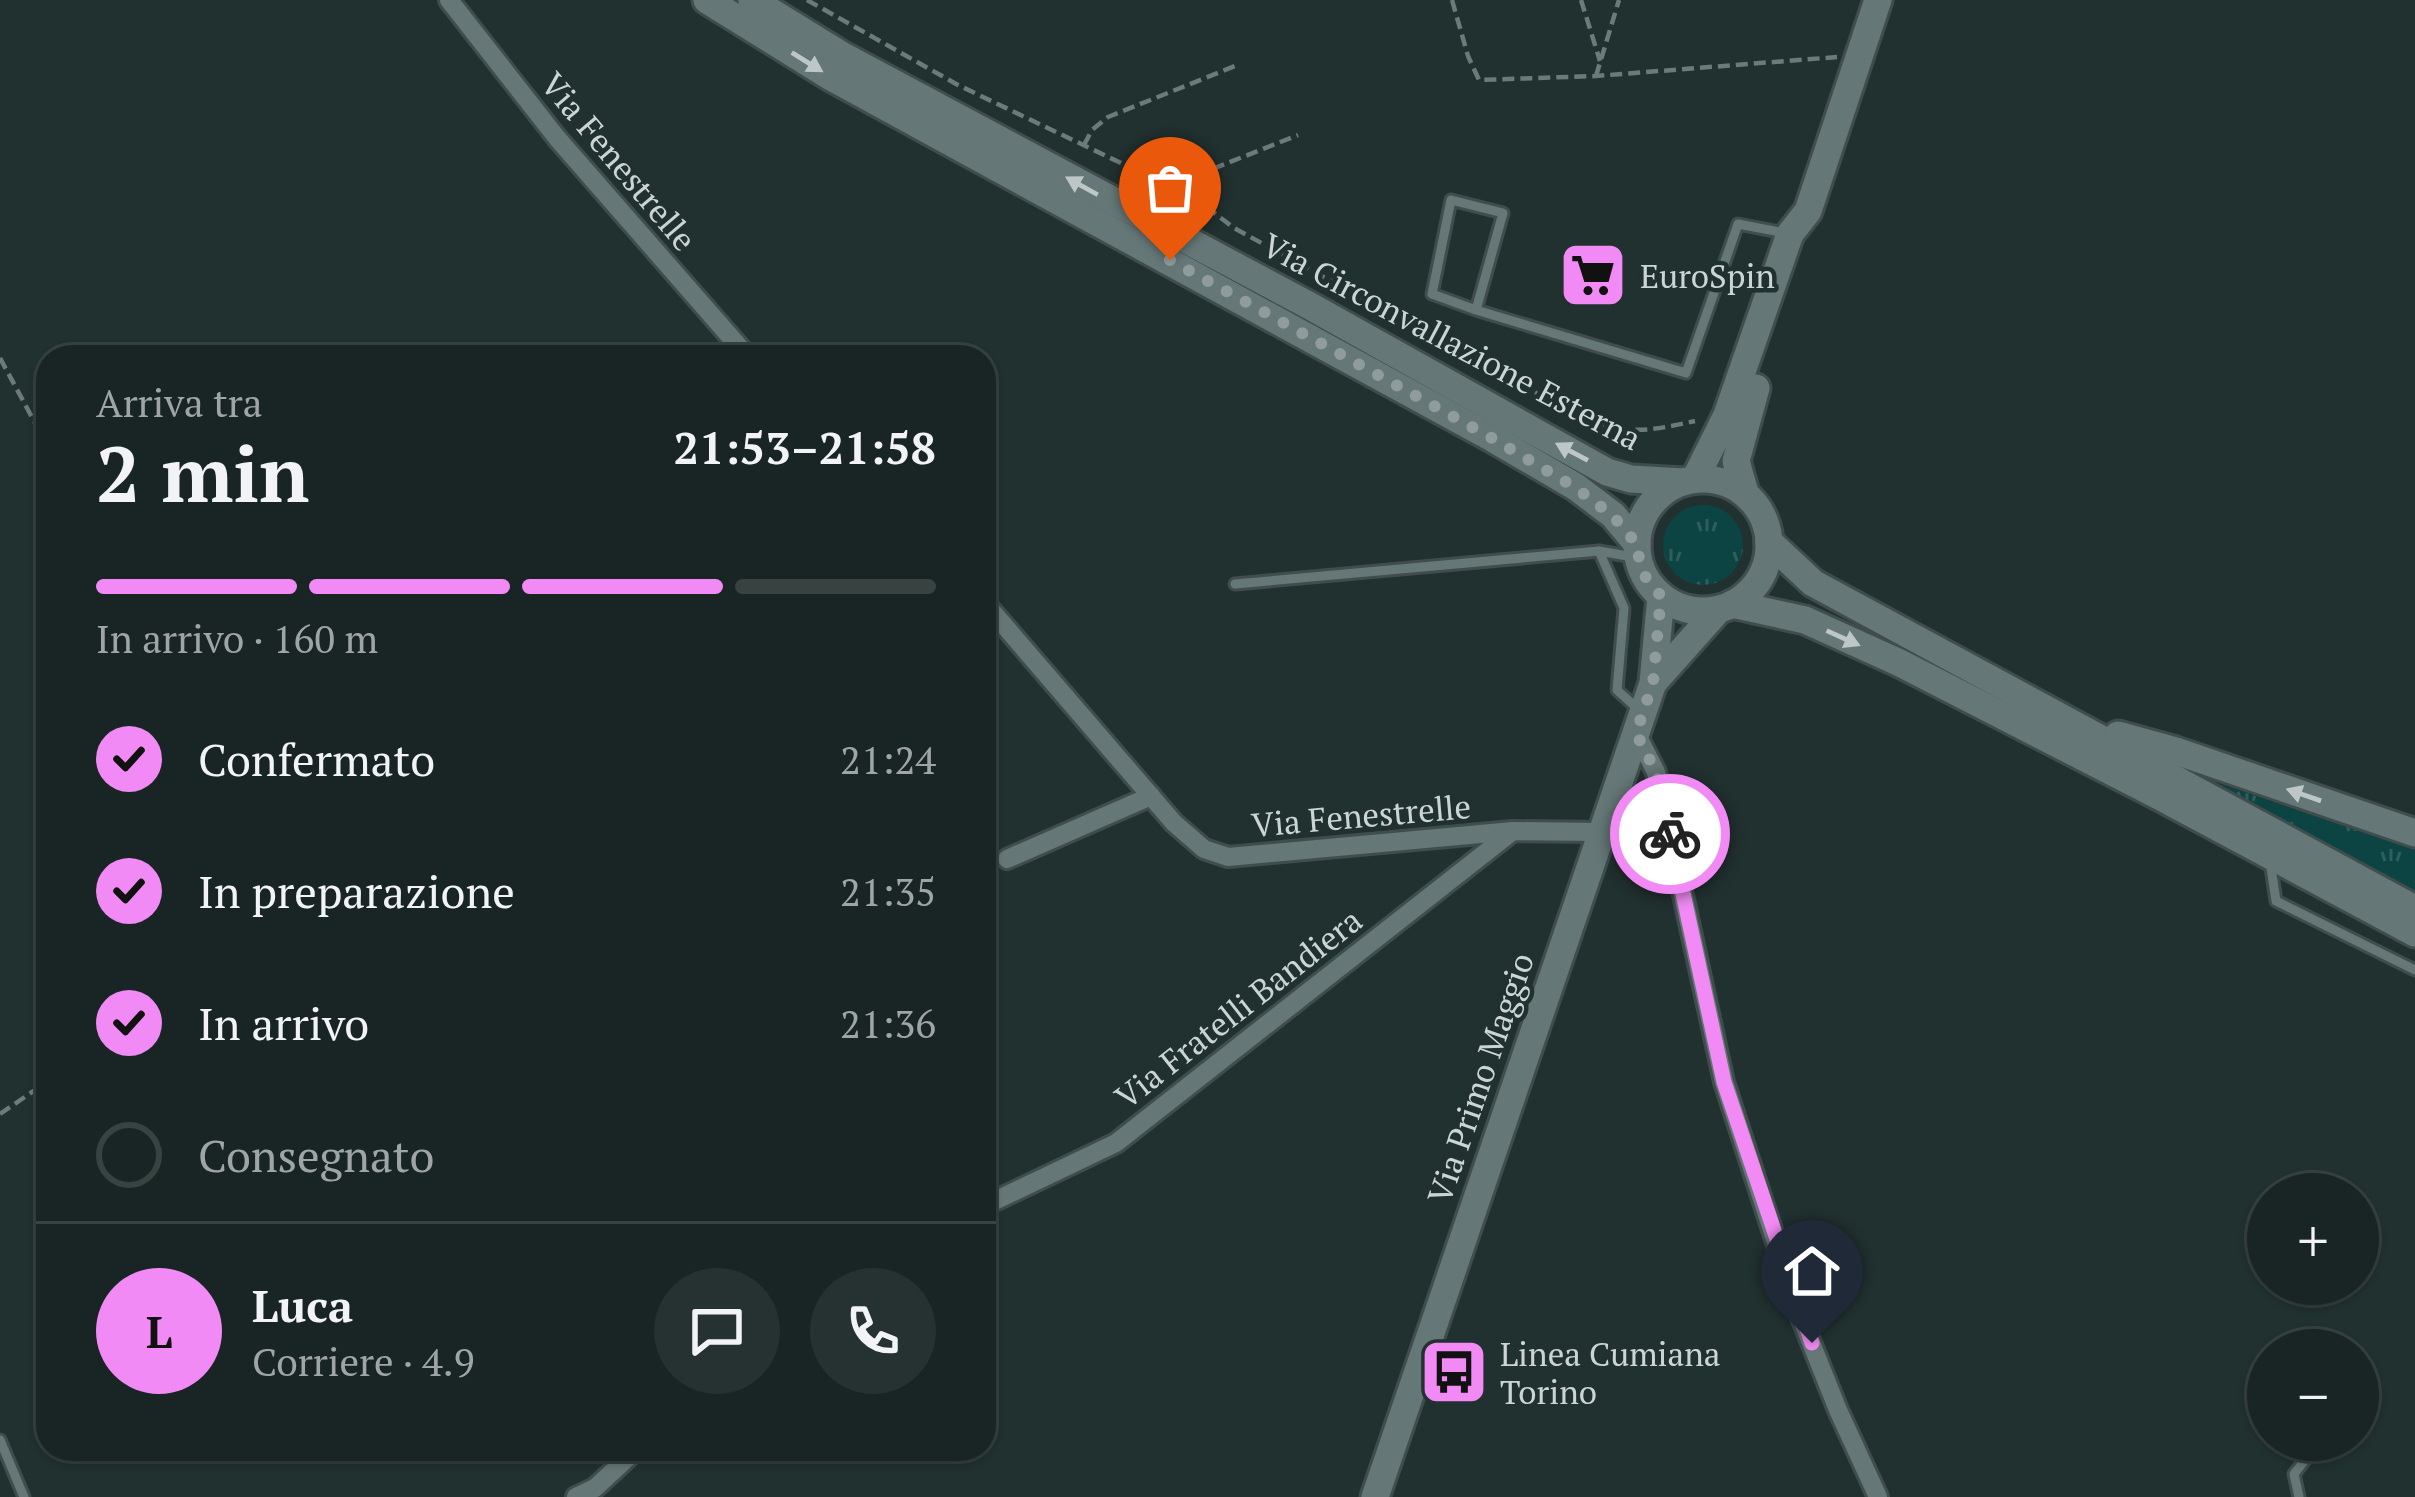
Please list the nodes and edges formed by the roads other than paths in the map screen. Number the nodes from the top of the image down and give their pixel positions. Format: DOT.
graph roads {
  1 [pos="448,0"];
  2 [pos="707,0"];
  3 [pos="752,0"];
  4 [pos="1878,0"];
  5 [pos="1808,211"];
  6 [pos="1790,234"];
  7 [pos="1476,310"];
  8 [pos="737,345"];
  9 [pos="1689,481"];
  10 [pos="1745,493"];
  11 [pos="1769,542"];
  12 [pos="1600,551"];
  13 [pos="1638,551"];
  14 [pos="1235,584"];
  15 [pos="1661,596"];
  16 [pos="1725,607"];
  17 [pos="996,616"];
  18 [pos="1653,683"];
  19 [pos="1639,723"];
  20 [pos="2068,735"];
  21 [pos="1150,796"];
  22 [pos="1513,831"];
  23 [pos="1601,832"];
  24 [pos="2415,833"];
  25 [pos="2269,855"];
  26 [pos="1007,860"];
  27 [pos="2415,909"];
  28 [pos="2415,933"];
  29 [pos="2415,970"];
  30 [pos="996,1200"];
  31 [pos="0,1440"];
  32 [pos="624,1461"];
  33 [pos="2304,1461"];
  34 [pos="24,1497"];
  35 [pos="577,1497"];
  36 [pos="1376,1497"];
  37 [pos="1878,1497"];
  38 [pos="2299,1497"];
  1 -- 8 [label="street, Via Fenestrelle"];
  2 -- 13 [label="main road, Via Circonvallazione Esterna, one-way"];
  9 -- 3 [label="main road, Via Circonvallazione Esterna, one-way"];
  4 -- 5 [label="main road"];
  5 -- 6 [label="main road"];
  5 -- 10 [label="main road"];
  6 -- 7 [label="lane"];
  6 -- 9 [label="main road"];
  7 -- 7 [label="lane"];
  9 -- 10 [label="main road"];
  9 -- 13 [label="main road"];
  10 -- 11 [label="main road"];
  11 -- 16 [label="main road"];
  11 -- 20 [label="main road"];
  12 -- 13 [label="lane"];
  12 -- 14 [label="lane"];
  12 -- 19 [label="lane"];
  13 -- 15 [label="main road"];
  15 -- 16 [label="main road"];
  15 -- 18 [label="main road, Via Primo Maggio"];
  16 -- 18 [label="main road, Via Primo Maggio"];
  16 -- 20 [label="main road, one-way"];
  17 -- 21 [label="street, Via Fenestrelle"];
  18 -- 19 [label="main road, Via Primo Maggio"];
  19 -- 23 [label="main road, Via Primo Maggio"];
  19 -- 37 [label="street"];
  24 -- 20 [label="main road, one-way"];
  20 -- 25 [label="main road"];
  20 -- 27 [label="main road"];
  21 -- 22 [label="street, Via Fenestrelle"];
  21 -- 26 [label="street"];
  22 -- 23 [label="street, Via Fenestrelle"];
  22 -- 30 [label="street, Via Fratelli Bandiera"];
  23 -- 36 [label="main road, Via Primo Maggio"];
  25 -- 28 [label="main road"];
  25 -- 29 [label="lane"];
  31 -- 34 [label="lane"];
  32 -- 35 [label="street"];
  33 -- 38 [label="lane"];
}
